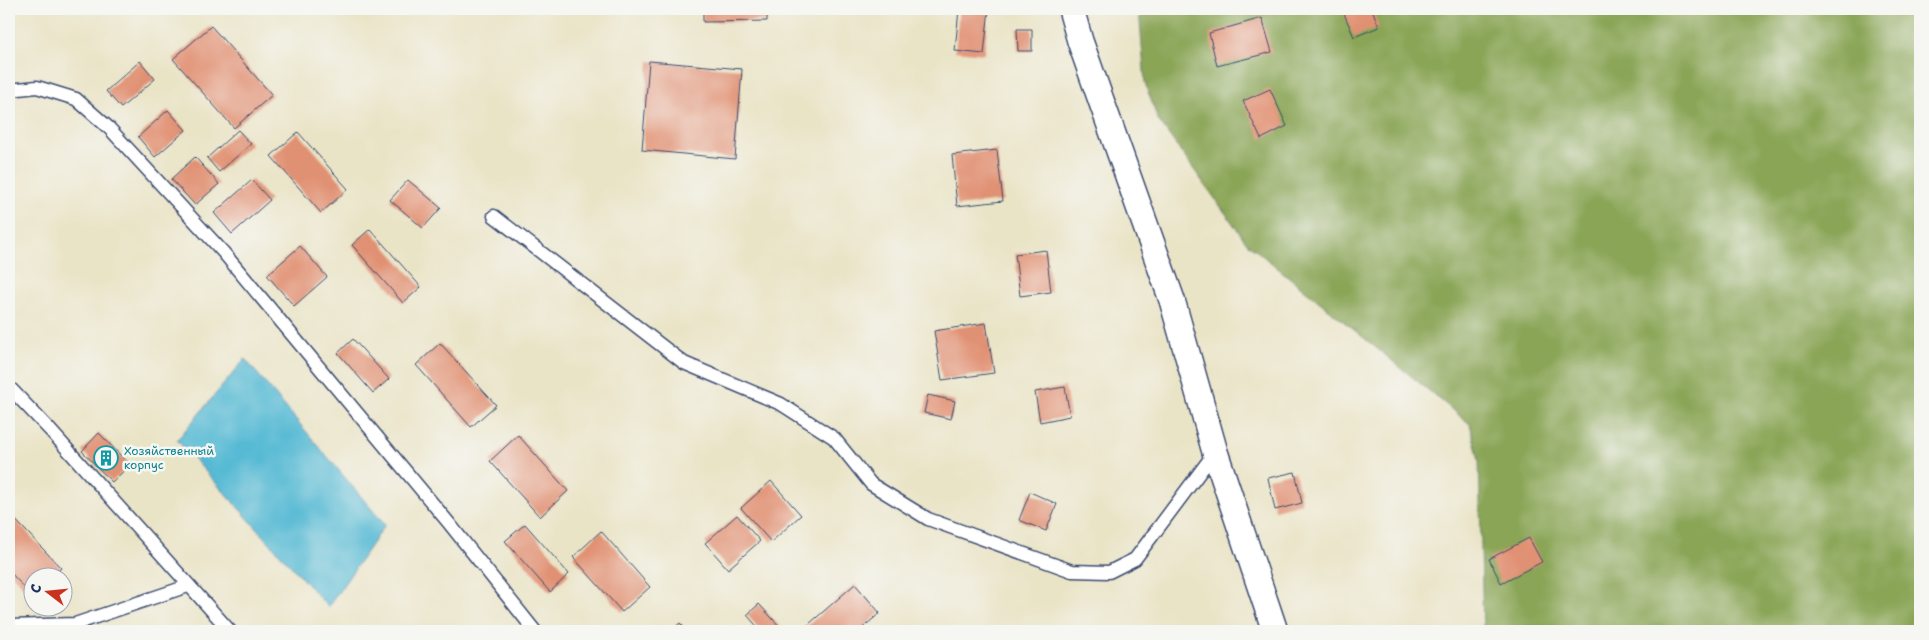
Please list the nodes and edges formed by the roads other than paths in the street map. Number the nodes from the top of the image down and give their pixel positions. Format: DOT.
graph roads {
  1 [pos="1071,9"];
  2 [pos="9,90"];
  3 [pos="494,216"];
  4 [pos="9,387"];
  5 [pos="1214,452"];
  6 [pos="188,586"];
  7 [pos="9,626"];
  8 [pos="73,628"];
  9 [pos="230,631"];
  10 [pos="535,631"];
  11 [pos="1275,631"];
  1 -- 5 [label="street"];
  2 -- 10 [label="lane"];
  3 -- 5 [label="lane"];
  4 -- 6 [label="lane"];
  5 -- 11 [label="street"];
  6 -- 8 [label="lane"];
  6 -- 9 [label="lane"];
  7 -- 8 [label="lane"];
}
